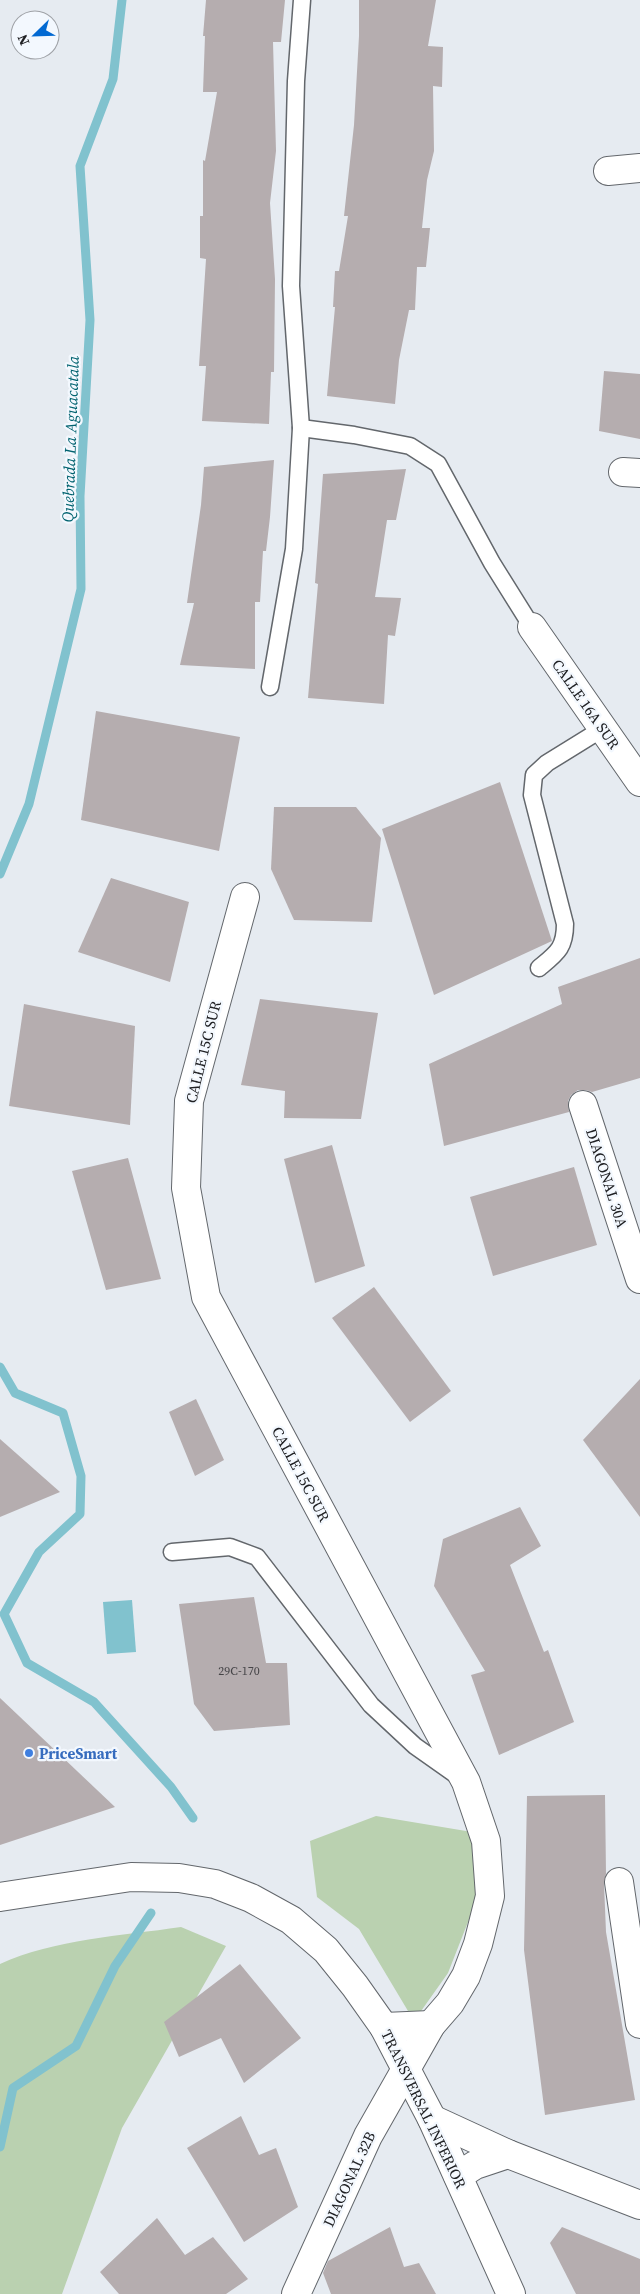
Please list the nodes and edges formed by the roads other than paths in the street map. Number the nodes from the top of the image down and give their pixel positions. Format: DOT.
graph roads {
  1 [pos="302,0"];
  2 [pos="640,168"];
  3 [pos="608,171"];
  4 [pos="301,428"];
  5 [pos="532,627"];
  6 [pos="270,687"];
  7 [pos="602,729"];
  8 [pos="640,782"];
  9 [pos="245,897"];
  10 [pos="539,968"];
  11 [pos="583,1105"];
  12 [pos="640,1279"];
  13 [pos="172,1552"];
  14 [pos="466,1782"];
  15 [pos="619,1882"];
  16 [pos="0,1898"];
  17 [pos="640,2024"];
  18 [pos="431,2025"];
  19 [pos="384,2027"];
  20 [pos="406,2068"];
  21 [pos="432,2119"];
  22 [pos="508,2154"];
  23 [pos="458,2176"];
  24 [pos="640,2205"];
  25 [pos="296,2294"];
  26 [pos="510,2294"];
  1 -- 4 [label="lane"];
  2 -- 3 [label="street"];
  4 -- 5 [label="lane"];
  4 -- 6 [label="lane"];
  5 -- 7 [label="street, CALLE 16A SUR"];
  7 -- 8 [label="street, CALLE 16A SUR"];
  7 -- 10 [label="lane"];
  9 -- 14 [label="street, CALLE 15C SUR"];
  11 -- 12 [label="street, DIAGONAL 30A"];
  13 -- 14 [label="lane"];
  14 -- 18 [label="street, CALLE 15C SUR"];
  15 -- 17 [label="street"];
  16 -- 19 [label="street, TRANSVERSAL INFERIOR"];
  18 -- 19 [label="street"];
  18 -- 20 [label="street, CALLE 15C SUR"];
  19 -- 20 [label="street, TRANSVERSAL INFERIOR"];
  20 -- 21 [label="street, TRANSVERSAL INFERIOR"];
  20 -- 25 [label="street, DIAGONAL 32B"];
  21 -- 22 [label="street"];
  21 -- 23 [label="street, TRANSVERSAL INFERIOR"];
  22 -- 23 [label="street"];
  22 -- 24 [label="street"];
  23 -- 26 [label="street, TRANSVERSAL INFERIOR"];
}
